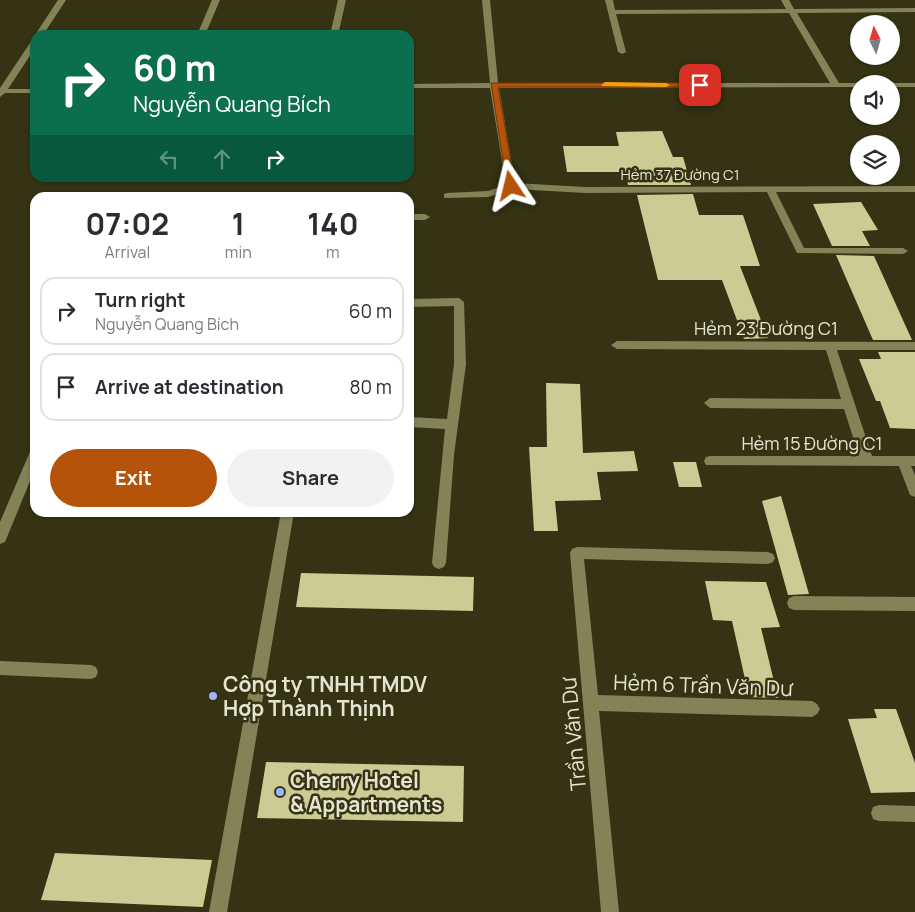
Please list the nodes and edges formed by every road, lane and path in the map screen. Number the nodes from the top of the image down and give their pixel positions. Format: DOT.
graph roads {
  1 [pos="62,0"];
  2 [pos="216,0"];
  3 [pos="342,0"];
  4 [pos="486,0"];
  5 [pos="609,0"];
  6 [pos="785,0"];
  7 [pos="790,10"];
  8 [pos="915,10"];
  9 [pos="612,12"];
  10 [pos="42,30"];
  11 [pos="203,30"];
  12 [pos="335,30"];
  13 [pos="30,50"];
  14 [pos="622,52"];
  15 [pos="494,84"];
  16 [pos="836,85"];
  17 [pos="850,85"];
  18 [pos="900,85"];
  19 [pos="915,85"];
  20 [pos="414,86"];
  21 [pos="30,91"];
  22 [pos="1,93"];
  23 [pos="511,186"];
  24 [pos="770,189"];
  25 [pos="915,189"];
  26 [pos="447,196"];
  27 [pos="414,217"];
  28 [pos="425,217"];
  29 [pos="903,251"];
  30 [pos="414,303"];
  31 [pos="617,344"];
  32 [pos="830,346"];
  33 [pos="915,346"];
  34 [pos="710,403"];
  35 [pos="848,404"];
  36 [pos="414,422"];
  37 [pos="452,424"];
  38 [pos="867,460"];
  39 [pos="710,461"];
  40 [pos="909,461"];
  41 [pos="30,466"];
  42 [pos="915,491"];
  43 [pos="287,517"];
  44 [pos="0,538"];
  45 [pos="768,558"];
  46 [pos="439,563"];
  47 [pos="794,603"];
  48 [pos="915,604"];
  49 [pos="0,668"];
  50 [pos="91,672"];
  51 [pos="592,703"];
  52 [pos="812,709"];
  53 [pos="879,813"];
  54 [pos="915,814"];
  55 [pos="218,912"];
  56 [pos="610,912"];
  1 -- 10 [label="street"];
  2 -- 11 [label="street"];
  3 -- 12 [label="street"];
  4 -- 15 [label="street"];
  5 -- 9 [label="street"];
  6 -- 7 [label="street"];
  7 -- 8 [label="street"];
  7 -- 9 [label="street"];
  7 -- 16 [label="street"];
  9 -- 14 [label="street"];
  13 -- 22 [label="street"];
  15 -- 16 [label="street"];
  15 -- 20 [label="street"];
  15 -- 23 [label="street"];
  16 -- 17 [label="street"];
  18 -- 19 [label="street"];
  21 -- 22 [label="street"];
  23 -- 24 [label="street, Hẻm 37 Đường C1"];
  23 -- 26 [label="street, Hẻm 37 Đường C1"];
  24 -- 25 [label="street, Hẻm 37 Đường C1"];
  24 -- 29 [label="street"];
  27 -- 28 [label="street"];
  30 -- 37 [label="street"];
  31 -- 32 [label="street, Hẻm 23 Đường C1"];
  32 -- 33 [label="street, Hẻm 23 Đường C1"];
  32 -- 35 [label="street"];
  34 -- 35 [label="street"];
  35 -- 38 [label="street"];
  36 -- 37 [label="street"];
  37 -- 46 [label="street"];
  38 -- 39 [label="street, Hẻm 15 Đường C1"];
  38 -- 40 [label="street, Hẻm 15 Đường C1"];
  40 -- 42 [label="street"];
  41 -- 44 [label="street"];
  43 -- 55 [label="street"];
  45 -- 51 [label="street, Trần Văn Dư"];
  47 -- 48 [label="street"];
  49 -- 50 [label="street"];
  51 -- 52 [label="street, Hẻm 6 Trần Văn Dư"];
  51 -- 56 [label="street, Trần Văn Dư"];
  53 -- 54 [label="street"];
}
